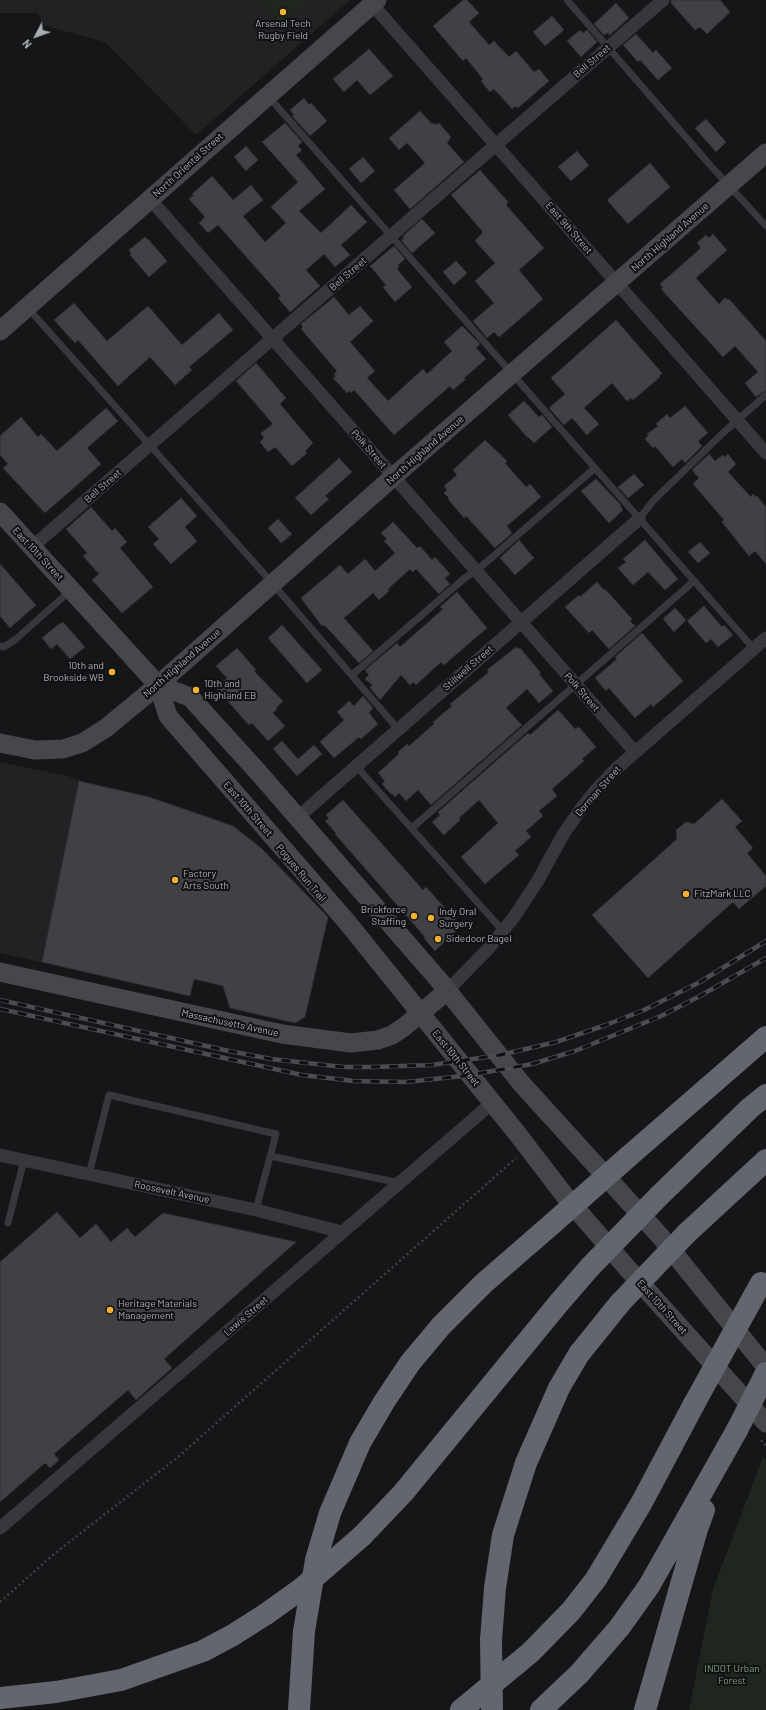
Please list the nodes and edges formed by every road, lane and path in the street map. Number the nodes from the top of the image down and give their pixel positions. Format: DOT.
graph roads {
  1 [pos="567,0"];
  2 [pos="663,0"];
  3 [pos="374,2"];
  4 [pos="608,48"];
  5 [pos="267,96"];
  6 [pos="496,145"];
  7 [pos="766,153"];
  8 [pos="729,185"];
  9 [pos="150,199"];
  10 [pos="766,226"];
  11 [pos="391,236"];
  12 [pos="618,283"];
  13 [pos="27,307"];
  14 [pos="0,331"];
  15 [pos="272,339"];
  16 [pos="512,374"];
  17 [pos="766,395"];
  18 [pos="737,420"];
  19 [pos="150,445"];
  20 [pos="766,452"];
  21 [pos="595,468"];
  22 [pos="393,477"];
  23 [pos="0,512"];
  24 [pos="639,519"];
  25 [pos="32,547"];
  26 [pos="476,571"];
  27 [pos="694,581"];
  28 [pos="272,583"];
  29 [pos="71,590"];
  30 [pos="521,622"];
  31 [pos="766,638"];
  32 [pos="0,646"];
  33 [pos="754,649"];
  34 [pos="352,675"];
  35 [pos="158,685"];
  36 [pos="575,685"];
  37 [pos="398,729"];
  38 [pos="0,743"];
  39 [pos="635,752"];
  40 [pos="356,766"];
  41 [pos="297,818"];
  42 [pos="412,828"];
  43 [pos="503,931"];
  44 [pos="0,972"];
  45 [pos="446,990"];
  46 [pos="420,1013"];
  47 [pos="766,1037"];
  48 [pos="766,1095"];
  49 [pos="492,1103"];
  50 [pos="0,1155"];
  51 [pos="270,1156"];
  52 [pos="518,1156"];
  53 [pos="24,1160"];
  54 [pos="766,1160"];
  55 [pos="89,1174"];
  56 [pos="400,1183"];
  57 [pos="256,1210"];
  58 [pos="8,1223"];
  59 [pos="342,1232"];
  60 [pos="764,1279"];
  61 [pos="766,1367"];
  62 [pos="766,1373"];
  63 [pos="766,1423"];
  64 [pos="737,1430"];
  65 [pos="0,1528"];
  66 [pos="0,1602"];
  67 [pos="0,1698"];
  68 [pos="299,1710"];
  69 [pos="461,1710"];
  70 [pos="492,1710"];
  71 [pos="541,1710"];
  72 [pos="645,1710"];
  1 -- 4 [label="lane"];
  2 -- 4 [label="street, Bell Street"];
  3 -- 5 [label="main road, North Oriental Street"];
  3 -- 6 [label="street, East 9th Street"];
  4 -- 6 [label="street, Bell Street"];
  4 -- 8 [label="lane"];
  5 -- 9 [label="main road, North Oriental Street"];
  5 -- 11 [label="lane"];
  6 -- 11 [label="street, Bell Street"];
  6 -- 12 [label="street, East 9th Street"];
  7 -- 8 [label="main road, North Highland Avenue"];
  8 -- 10 [label="lane"];
  8 -- 12 [label="main road, North Highland Avenue"];
  9 -- 13 [label="main road, North Oriental Street"];
  9 -- 15 [label="street, Polk Street"];
  11 -- 15 [label="street, Bell Street"];
  11 -- 16 [label="lane"];
  12 -- 16 [label="main road, North Highland Avenue"];
  12 -- 18 [label="street, East 9th Street"];
  13 -- 14 [label="main road, North Oriental Street"];
  13 -- 19 [label="lane"];
  15 -- 19 [label="street, Bell Street"];
  15 -- 22 [label="street, Polk Street"];
  16 -- 21 [label="lane"];
  16 -- 22 [label="main road, North Highland Avenue"];
  17 -- 18 [label="lane"];
  18 -- 20 [label="street, East 9th Street"];
  18 -- 24 [label="lane"];
  19 -- 25 [label="street, Bell Street"];
  19 -- 28 [label="lane"];
  21 -- 24 [label="lane"];
  21 -- 26 [label="lane"];
  22 -- 26 [label="street, Polk Street"];
  22 -- 28 [label="main road, North Highland Avenue"];
  23 -- 25 [label="main road, East 10th Street"];
  24 -- 27 [label="lane"];
  24 -- 30 [label="street, Stillwell Street"];
  25 -- 29 [label="main road, East 10th Street"];
  26 -- 30 [label="street, Polk Street"];
  26 -- 34 [label="lane"];
  27 -- 33 [label="lane"];
  27 -- 36 [label="lane"];
  28 -- 34 [label="lane"];
  28 -- 35 [label="main road, North Highland Avenue"];
  29 -- 32 [label="lane"];
  29 -- 35 [label="main road, East 10th Street"];
  30 -- 36 [label="street, Polk Street"];
  30 -- 37 [label="street, Stillwell Street"];
  31 -- 33 [label="street, Dorman Street"];
  33 -- 39 [label="street, Dorman Street"];
  34 -- 37 [label="lane"];
  35 -- 38 [label="main road, North Highland Avenue"];
  35 -- 41 [label="main road, East 10th Street"];
  35 -- 46 [label="main road, East 10th Street"];
  36 -- 39 [label="street, Polk Street"];
  36 -- 42 [label="lane"];
  37 -- 40 [label="street, Stillwell Street"];
  39 -- 43 [label="street, Dorman Street"];
  40 -- 41 [label="street, Stillwell Street"];
  40 -- 42 [label="lane"];
  41 -- 45 [label="main road, East 10th Street"];
  42 -- 43 [label="lane"];
  43 -- 45 [label="street, Dorman Street"];
  44 -- 46 [label="main road, Massachusetts Avenue"];
  45 -- 46 [label="main road, Massachusetts Avenue"];
  45 -- 61 [label="main road, East 10th Street"];
  46 -- 49 [label="main road, East 10th Street"];
  47 -- 68 [label="highway, bridge"];
  48 -- 67 [label="highway, bridge"];
  49 -- 56 [label="street, Lewis Street"];
  49 -- 63 [label="main road, East 10th Street"];
  50 -- 53 [label="street, Roosevelt Avenue"];
  51 -- 55 [label="lane"];
  51 -- 56 [label="lane"];
  51 -- 57 [label="lane"];
  52 -- 66 [label="path"];
  53 -- 55 [label="street, Roosevelt Avenue"];
  53 -- 58 [label="lane"];
  54 -- 70 [label="highway, bridge"];
  55 -- 57 [label="street, Roosevelt Avenue"];
  56 -- 59 [label="street, Lewis Street"];
  57 -- 59 [label="street, Roosevelt Avenue"];
  59 -- 65 [label="street, Lewis Street"];
  60 -- 69 [label="highway, bridge"];
  62 -- 64 [label="highway, bridge"];
  64 -- 71 [label="highway"];
  64 -- 72 [label="highway"];
}
